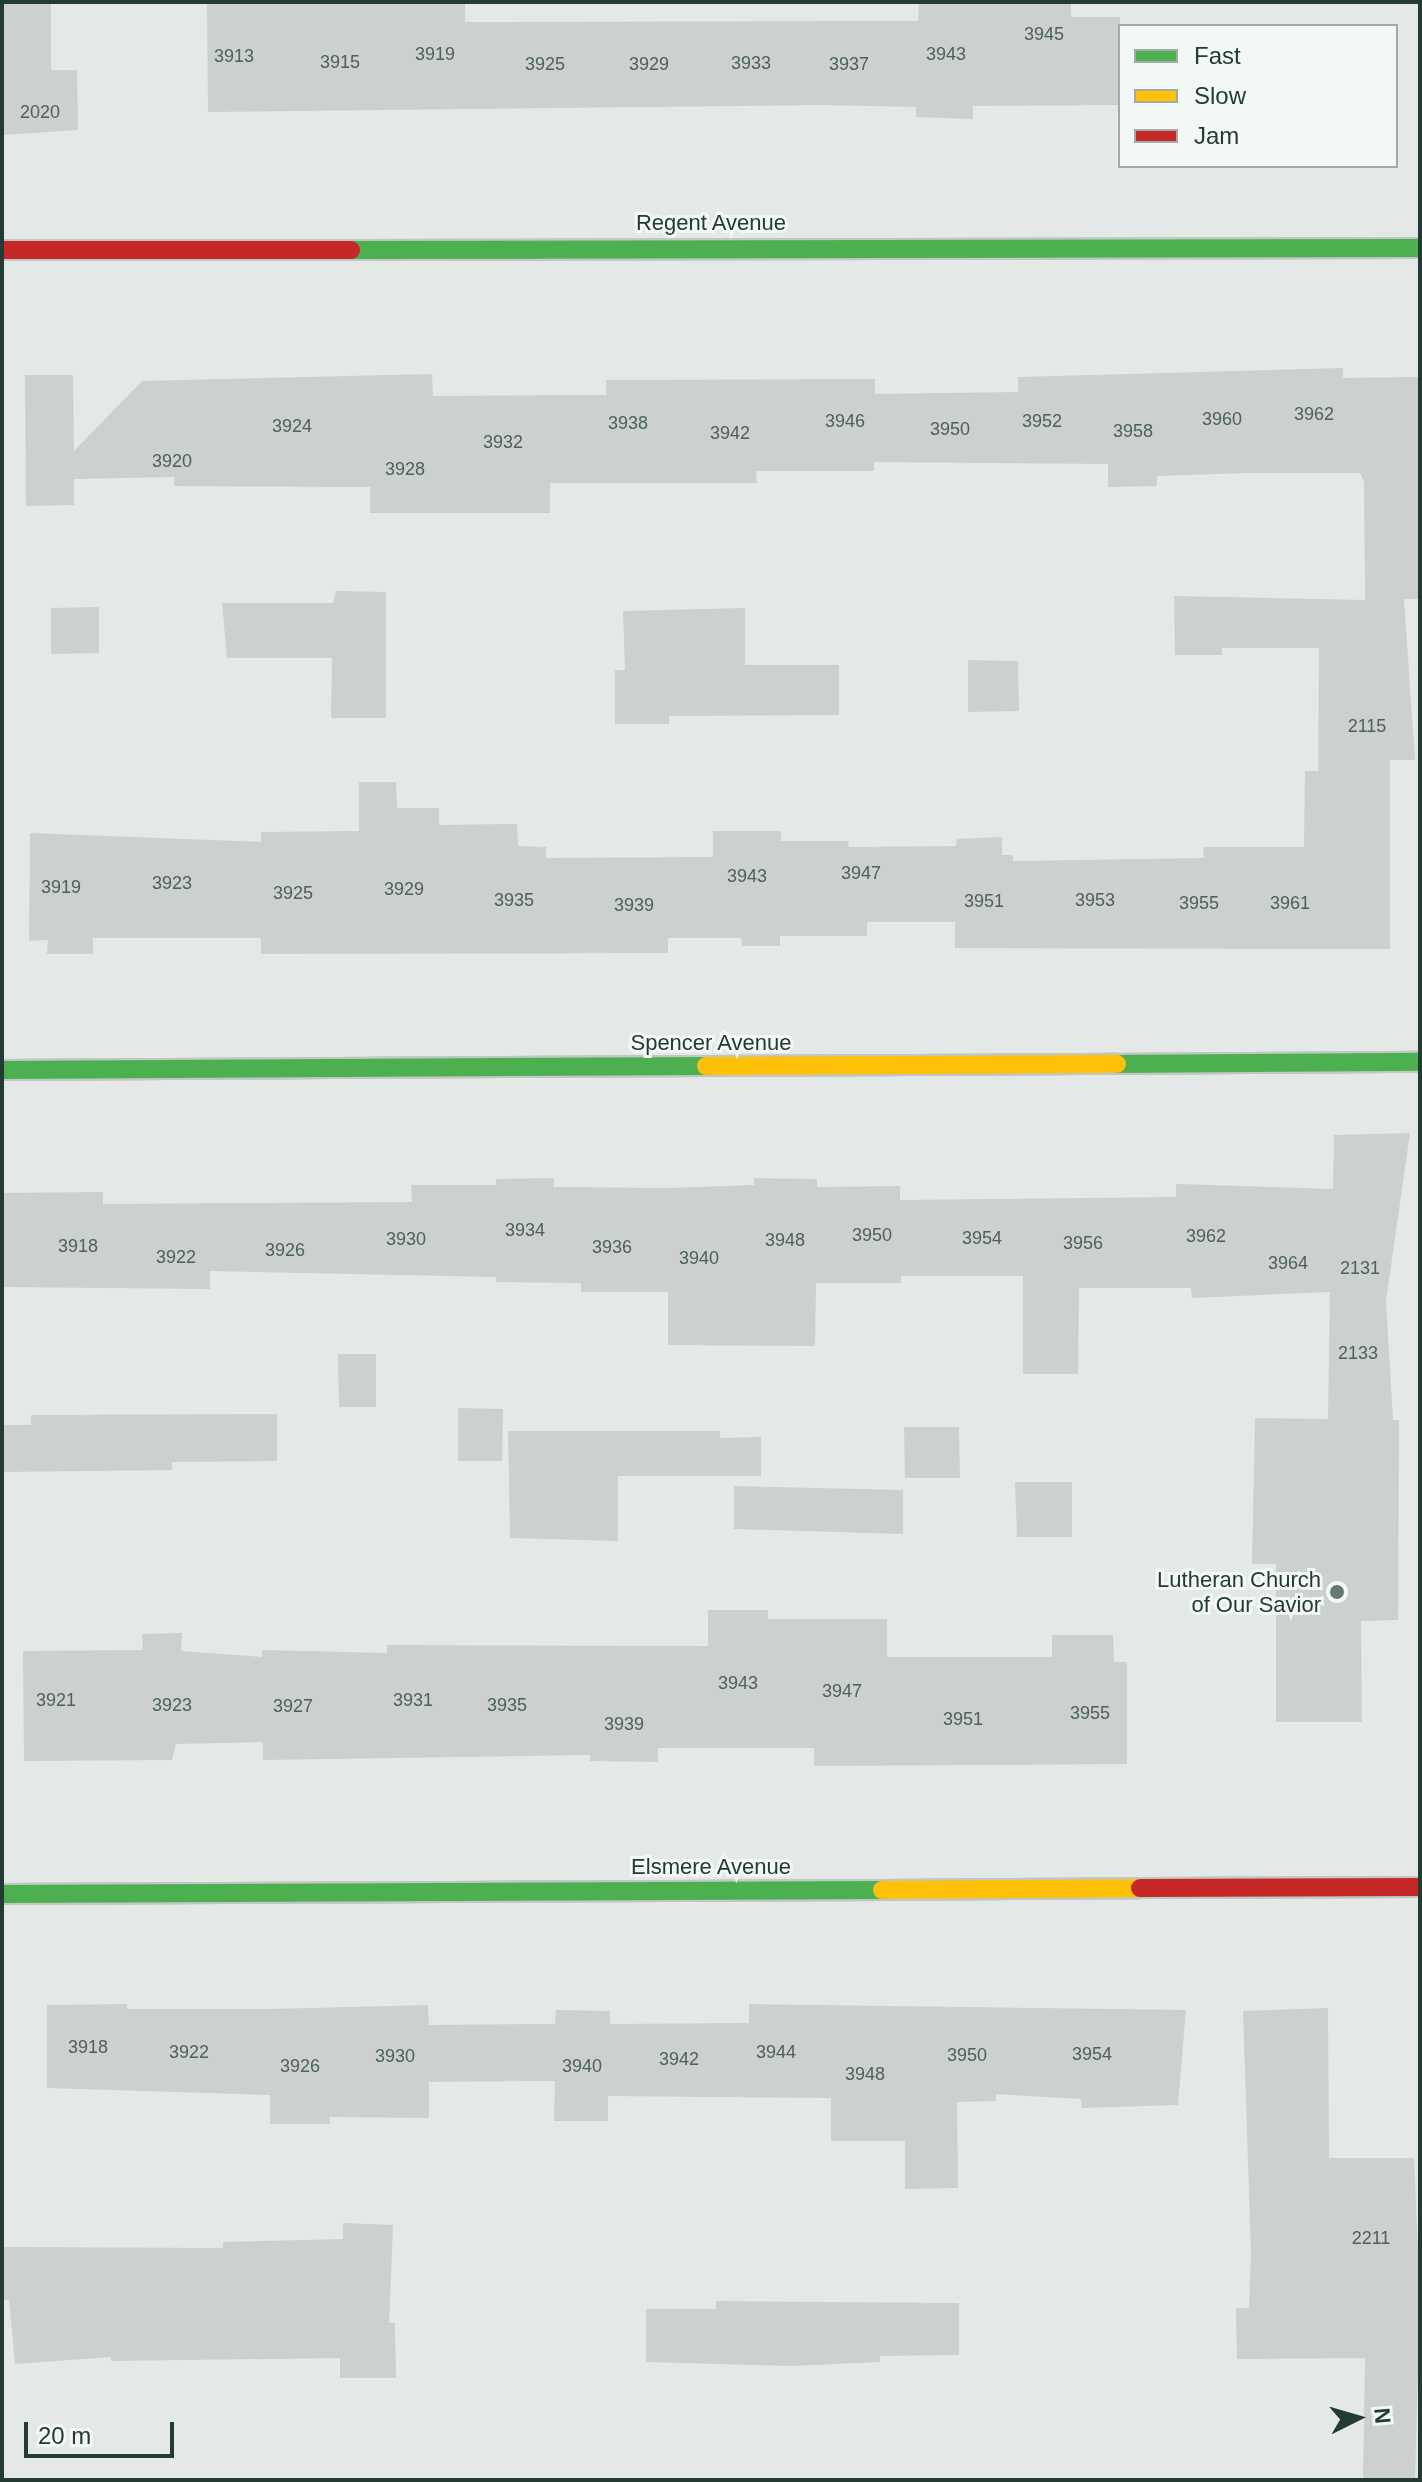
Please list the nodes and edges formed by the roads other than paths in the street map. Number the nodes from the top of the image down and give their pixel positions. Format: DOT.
graph roads {
  1 [pos="1420,248"];
  2 [pos="2,250"];
  3 [pos="1420,1062"];
  4 [pos="2,1070"];
  5 [pos="1420,1887"];
  6 [pos="2,1894"];
  1 -- 2 [label="street, Regent Avenue"];
  3 -- 4 [label="street, Spencer Avenue"];
  5 -- 6 [label="street, Elsmere Avenue"];
}
